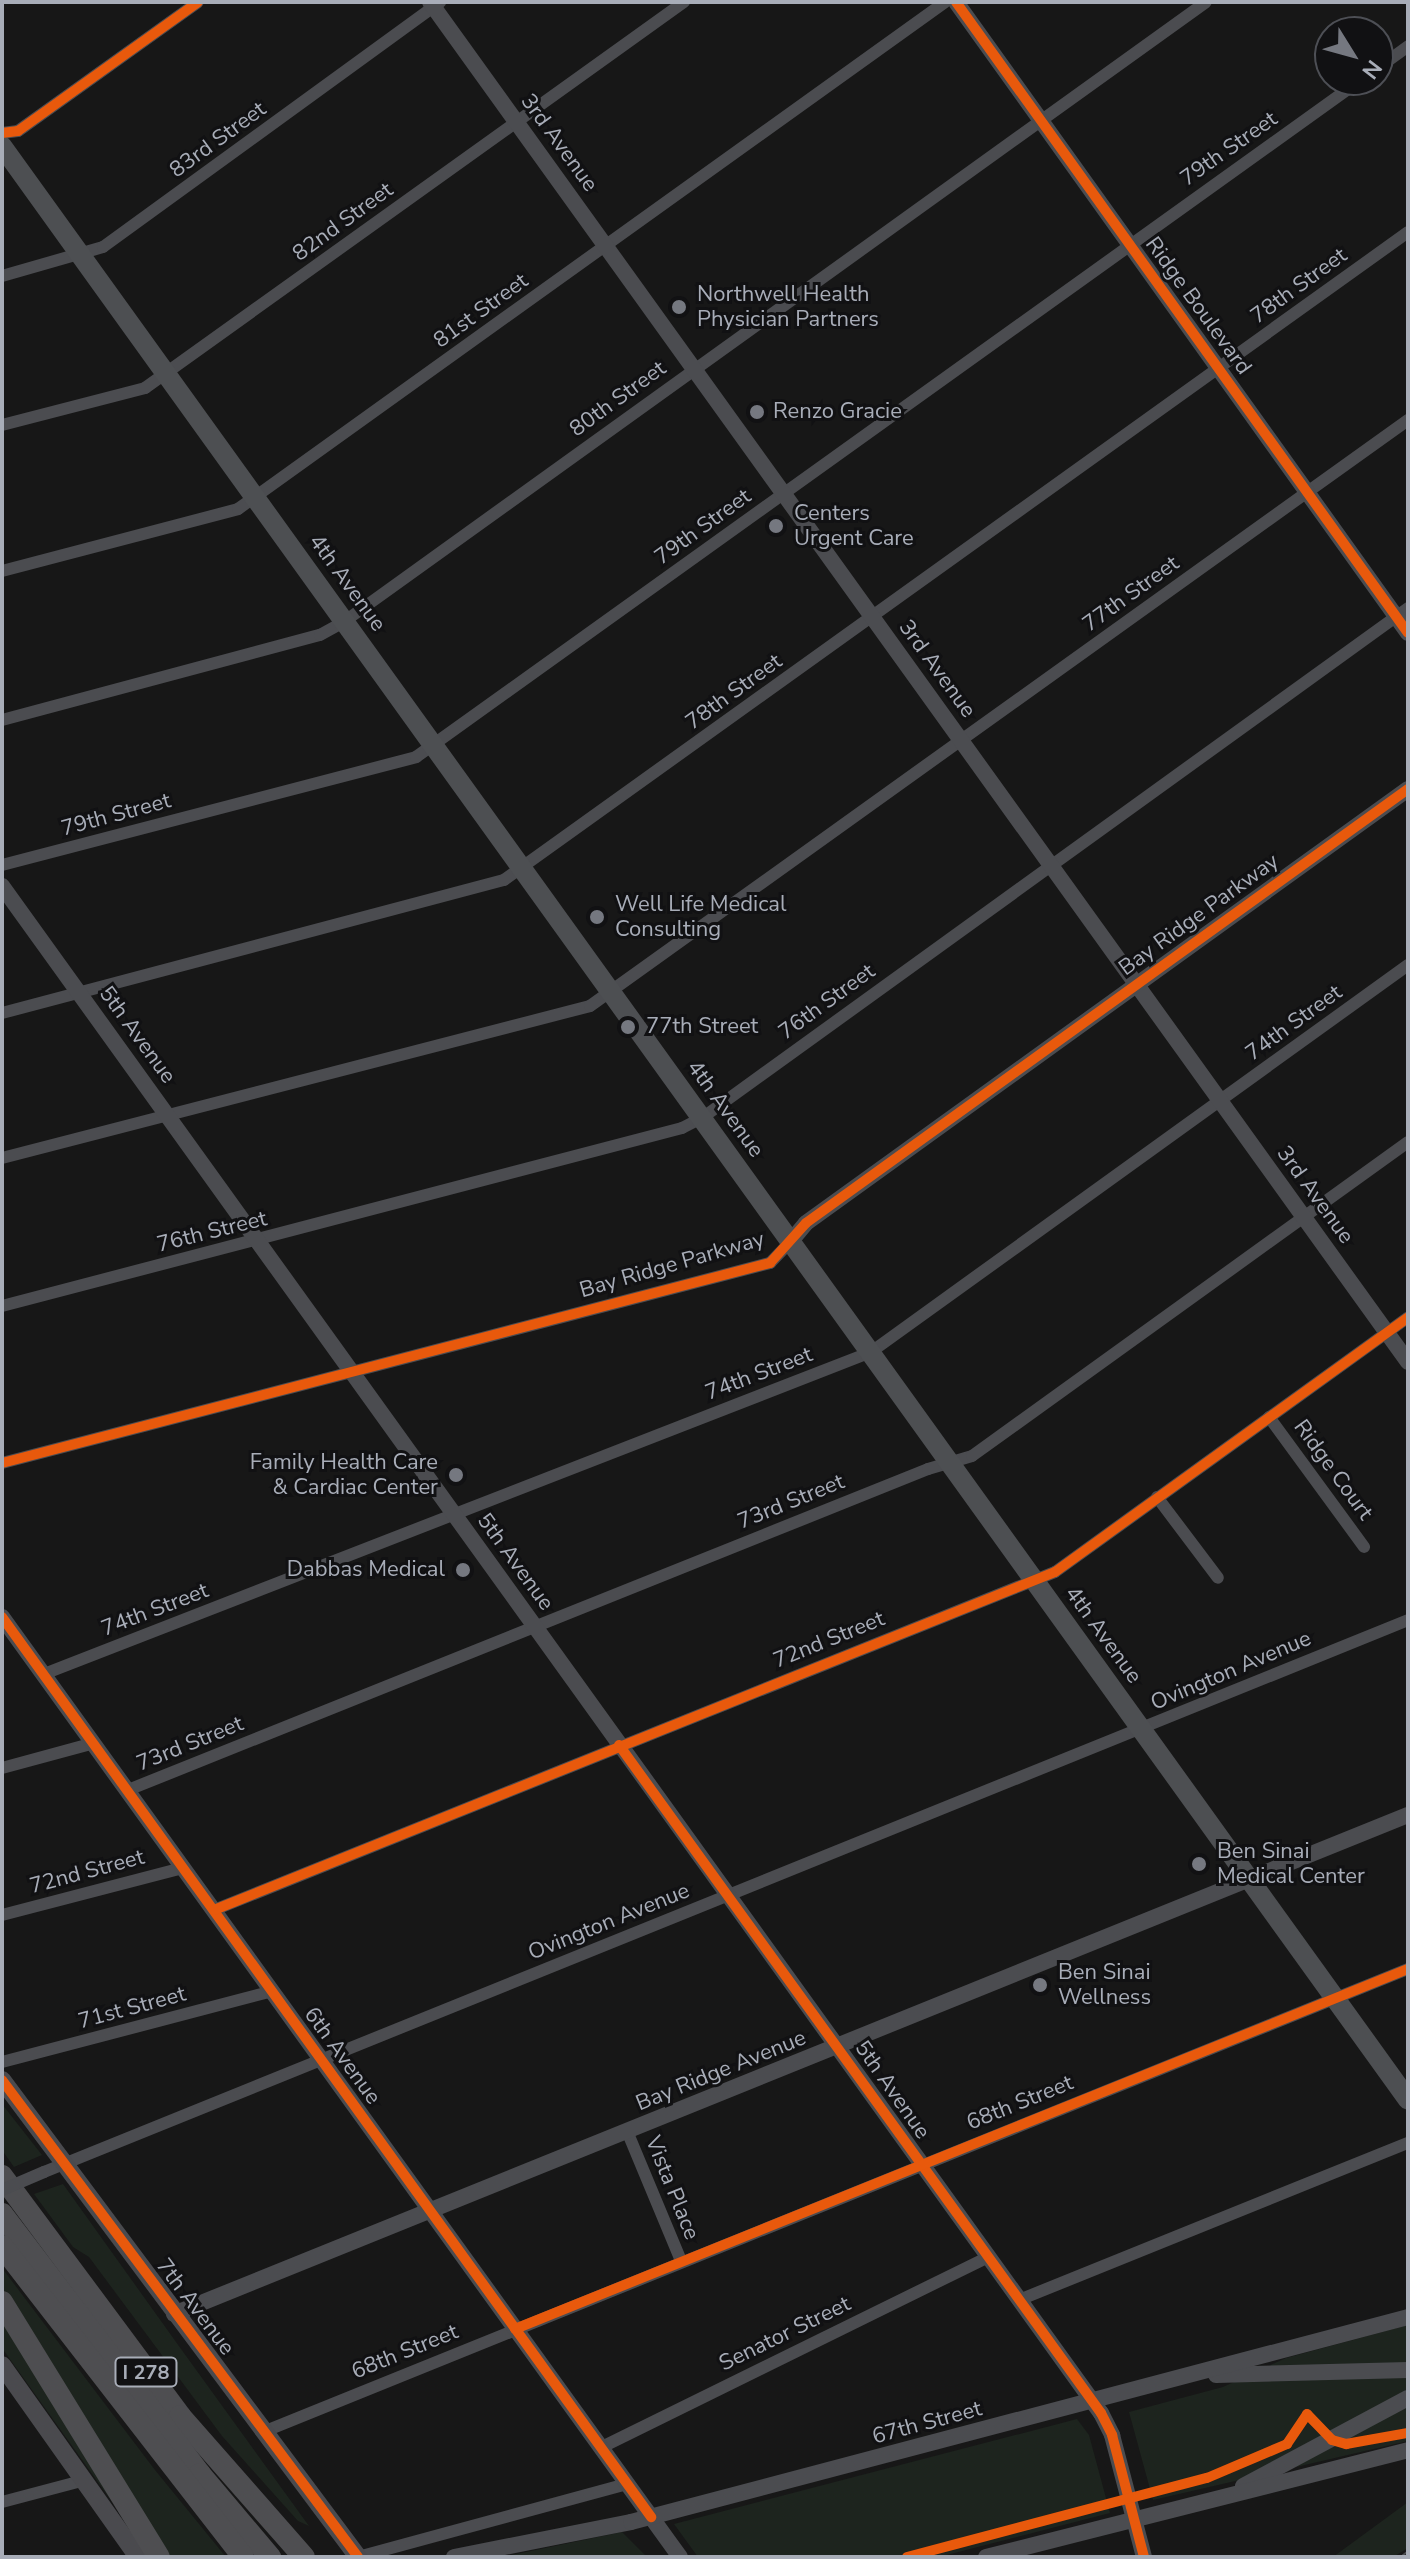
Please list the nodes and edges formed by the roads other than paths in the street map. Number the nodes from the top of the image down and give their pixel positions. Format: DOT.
graph roads {
  1 [pos="198,2"];
  2 [pos="684,2"];
  3 [pos="945,2"];
  4 [pos="956,2"];
  5 [pos="1206,2"];
  6 [pos="435,4"];
  7 [pos="1338,96"];
  8 [pos="1041,121"];
  9 [pos="517,122"];
  10 [pos="2,133"];
  11 [pos="2,146"];
  12 [pos="1408,232"];
  13 [pos="1129,244"];
  14 [pos="606,246"];
  15 [pos="80,255"];
  16 [pos="2,276"];
  17 [pos="1219,368"];
  18 [pos="694,369"];
  19 [pos="166,374"];
  20 [pos="1408,420"];
  21 [pos="2,425"];
  22 [pos="1307,492"];
  23 [pos="783,493"];
  24 [pos="255,498"];
  25 [pos="2,571"];
  26 [pos="1402,612"];
  27 [pos="872,617"];
  28 [pos="345,621"];
  29 [pos="1408,633"];
  30 [pos="2,720"];
  31 [pos="961,740"];
  32 [pos="434,746"];
  33 [pos="1408,789"];
  34 [pos="2,865"];
  35 [pos="1050,865"];
  36 [pos="522,868"];
  37 [pos="2,886"];
  38 [pos="1408,965"];
  39 [pos="1136,984"];
  40 [pos="79,993"];
  41 [pos="610,993"];
  42 [pos="2,1013"];
  43 [pos="1220,1100"];
  44 [pos="167,1115"];
  45 [pos="702,1118"];
  46 [pos="1408,1142"];
  47 [pos="2,1158"];
  48 [pos="1303,1217"];
  49 [pos="257,1241"];
  50 [pos="791,1241"];
  51 [pos="2,1306"];
  52 [pos="1408,1317"];
  53 [pos="1386,1332"];
  54 [pos="871,1352"];
  55 [pos="1408,1362"];
  56 [pos="351,1372"];
  57 [pos="1269,1417"];
  58 [pos="2,1463"];
  59 [pos="949,1463"];
  60 [pos="1157,1497"];
  61 [pos="454,1515"];
  62 [pos="1364,1547"];
  63 [pos="1218,1578"];
  64 [pos="1034,1580"];
  65 [pos="3,1618"];
  66 [pos="1408,1620"];
  67 [pos="534,1626"];
  68 [pos="44,1674"];
  69 [pos="1142,1730"];
  70 [pos="94,1743"];
  71 [pos="619,1745"];
  72 [pos="2,1768"];
  73 [pos="128,1790"];
  74 [pos="1408,1815"];
  75 [pos="183,1868"];
  76 [pos="1250,1880"];
  77 [pos="728,1896"];
  78 [pos="214,1910"];
  79 [pos="2,1915"];
  80 [pos="1408,1969"];
  81 [pos="272,1991"];
  82 [pos="1335,1998"];
  83 [pos="836,2046"];
  84 [pos="321,2060"];
  85 [pos="2,2062"];
  86 [pos="2,2080"];
  87 [pos="1408,2100"];
  88 [pos="627,2131"];
  89 [pos="1408,2143"];
  90 [pos="65,2163"];
  91 [pos="921,2165"];
  92 [pos="2,2176"];
  93 [pos="2,2190"];
  94 [pos="429,2211"];
  95 [pos="2,2214"];
  96 [pos="2,2221"];
  97 [pos="2,2246"];
  98 [pos="988,2257"];
  99 [pos="681,2261"];
  100 [pos="39,2262"];
  101 [pos="1019,2300"];
  102 [pos="2,2302"];
  103 [pos="174,2314"];
  104 [pos="1408,2317"];
  105 [pos="515,2329"];
  106 [pos="2,2365"];
  107 [pos="1408,2370"];
  108 [pos="1203,2375"];
  109 [pos="1408,2398"];
  110 [pos="1093,2402"];
  111 [pos="263,2432"];
  112 [pos="600,2448"];
  113 [pos="1408,2450"];
  114 [pos="85,2480"];
  115 [pos="626,2484"];
  116 [pos="1231,2492"];
  117 [pos="2,2502"];
  118 [pos="651,2517"];
  119 [pos="1134,2518"];
  120 [pos="138,2557"];
  121 [pos="159,2557"];
  122 [pos="243,2557"];
  123 [pos="270,2557"];
  124 [pos="304,2557"];
  125 [pos="358,2557"];
  126 [pos="454,2557"];
  127 [pos="680,2557"];
  128 [pos="986,2557"];
  129 [pos="1144,2557"];
  1 -- 10 [label="street"];
  2 -- 9 [label="street, 82nd Street"];
  3 -- 14 [label="street, 81st Street"];
  4 -- 8 [label="street, Ridge Boulevard"];
  5 -- 8 [label="street, 80th Street"];
  6 -- 9 [label="street, 3rd Avenue"];
  6 -- 15 [label="street, 83rd Street"];
  7 -- 13 [label="street, 79th Street"];
  8 -- 13 [label="street, Ridge Boulevard"];
  8 -- 18 [label="street, 80th Street"];
  9 -- 14 [label="street, 3rd Avenue"];
  9 -- 19 [label="street, 82nd Street"];
  11 -- 15 [label="main road, 4th Avenue"];
  12 -- 17 [label="street, 78th Street"];
  13 -- 17 [label="street, Ridge Boulevard"];
  13 -- 23 [label="street, 79th Street"];
  14 -- 18 [label="street, 3rd Avenue"];
  14 -- 24 [label="street, 81st Street"];
  15 -- 16 [label="street, 83rd Street"];
  15 -- 19 [label="main road, 4th Avenue"];
  17 -- 22 [label="street, Ridge Boulevard"];
  17 -- 27 [label="street, 78th Street"];
  18 -- 23 [label="street, 3rd Avenue"];
  18 -- 28 [label="street, 80th Street"];
  19 -- 21 [label="street, 82nd Street"];
  19 -- 24 [label="main road, 4th Avenue"];
  20 -- 22 [label="street, 77th Street"];
  22 -- 26 [label="street, Ridge Boulevard"];
  22 -- 31 [label="street, 77th Street"];
  23 -- 27 [label="street, 3rd Avenue"];
  23 -- 32 [label="street, 79th Street"];
  24 -- 25 [label="street, 81st Street"];
  24 -- 28 [label="main road, 4th Avenue"];
  26 -- 29 [label="street, Ridge Boulevard"];
  26 -- 35 [label="street, 76th Street"];
  27 -- 31 [label="street, 3rd Avenue"];
  27 -- 36 [label="street, 78th Street"];
  28 -- 30 [label="street, 80th Street"];
  28 -- 32 [label="main road, 4th Avenue"];
  31 -- 35 [label="street, 3rd Avenue"];
  31 -- 41 [label="street, 77th Street"];
  32 -- 34 [label="street, 79th Street"];
  32 -- 36 [label="main road, 4th Avenue"];
  33 -- 39 [label="street, Bay Ridge Parkway"];
  35 -- 39 [label="street, 3rd Avenue"];
  35 -- 45 [label="street, 76th Street"];
  36 -- 40 [label="street, 78th Street"];
  36 -- 41 [label="main road, 4th Avenue"];
  37 -- 40 [label="street, 5th Avenue"];
  38 -- 43 [label="street, 74th Street"];
  39 -- 43 [label="street, 3rd Avenue"];
  39 -- 50 [label="street, Bay Ridge Parkway"];
  40 -- 42 [label="street, 78th Street"];
  40 -- 44 [label="street, 5th Avenue"];
  41 -- 44 [label="street, 77th Street"];
  41 -- 45 [label="main road, 4th Avenue"];
  43 -- 48 [label="street, 3rd Avenue"];
  43 -- 54 [label="street, 74th Street"];
  44 -- 47 [label="street, 77th Street"];
  44 -- 49 [label="street, 5th Avenue"];
  45 -- 49 [label="street, 76th Street"];
  45 -- 50 [label="main road, 4th Avenue"];
  46 -- 48 [label="street, 73rd Street"];
  48 -- 53 [label="street, 3rd Avenue"];
  48 -- 59 [label="street, 73rd Street"];
  49 -- 51 [label="street, 76th Street"];
  49 -- 56 [label="street, 5th Avenue"];
  50 -- 54 [label="main road, 4th Avenue"];
  50 -- 56 [label="street, Bay Ridge Parkway"];
  52 -- 53 [label="street, 72nd Street"];
  53 -- 55 [label="street, 3rd Avenue"];
  53 -- 57 [label="street, 72nd Street"];
  54 -- 59 [label="main road, 4th Avenue"];
  54 -- 61 [label="street, 74th Street"];
  56 -- 58 [label="street, Bay Ridge Parkway"];
  56 -- 61 [label="street, 5th Avenue"];
  57 -- 60 [label="street, 72nd Street"];
  57 -- 62 [label="street, Ridge Court"];
  59 -- 64 [label="main road, 4th Avenue"];
  59 -- 67 [label="street, 73rd Street"];
  60 -- 63 [label="street"];
  60 -- 64 [label="street, 72nd Street"];
  61 -- 67 [label="street, 5th Avenue"];
  61 -- 68 [label="street, 74th Street"];
  64 -- 69 [label="main road, 4th Avenue"];
  64 -- 71 [label="street, 72nd Street"];
  65 -- 68 [label="street, 6th Avenue"];
  66 -- 69 [label="street, Ovington Avenue"];
  67 -- 71 [label="street, 5th Avenue"];
  67 -- 73 [label="street, 73rd Street"];
  68 -- 70 [label="street, 6th Avenue"];
  69 -- 76 [label="main road, 4th Avenue"];
  69 -- 77 [label="street, Ovington Avenue"];
  70 -- 72 [label="street"];
  70 -- 73 [label="street, 6th Avenue"];
  71 -- 77 [label="street, 5th Avenue"];
  71 -- 78 [label="street, 72nd Street"];
  73 -- 75 [label="street, 6th Avenue"];
  74 -- 76 [label="street, Bay Ridge Avenue"];
  75 -- 78 [label="street, 6th Avenue"];
  75 -- 79 [label="street, 72nd Street"];
  76 -- 82 [label="main road, 4th Avenue"];
  76 -- 83 [label="street, Bay Ridge Avenue"];
  77 -- 83 [label="street, 5th Avenue"];
  77 -- 84 [label="street, Ovington Avenue"];
  78 -- 81 [label="street, 6th Avenue"];
  80 -- 82 [label="street, 68th Street"];
  81 -- 84 [label="street, 6th Avenue"];
  81 -- 85 [label="street, 71st Street"];
  82 -- 87 [label="main road, 4th Avenue"];
  82 -- 91 [label="street, 68th Street"];
  83 -- 88 [label="street, Bay Ridge Avenue"];
  83 -- 91 [label="street, 5th Avenue"];
  84 -- 90 [label="street, Ovington Avenue"];
  84 -- 94 [label="street, 6th Avenue"];
  86 -- 90 [label="main road, 7th Avenue"];
  88 -- 94 [label="street, Bay Ridge Avenue"];
  88 -- 99 [label="street, Vista Place"];
  89 -- 101 [label="street"];
  90 -- 93 [label="street, Ovington Avenue, bridge"];
  90 -- 103 [label="main road, 7th Avenue"];
  91 -- 98 [label="street, 5th Avenue"];
  91 -- 99 [label="street, 68th Street"];
  92 -- 124 [label="highway, I 278"];
  94 -- 103 [label="street, Bay Ridge Avenue"];
  94 -- 105 [label="street, 6th Avenue"];
  95 -- 100 [label="highway, I 278"];
  96 -- 100 [label="highway"];
  97 -- 122 [label="highway, I 278"];
  98 -- 101 [label="street, 5th Avenue"];
  98 -- 112 [label="street, Senator Street"];
  99 -- 105 [label="street, 68th Street"];
  100 -- 123 [label="highway, I 278"];
  101 -- 110 [label="street, 5th Avenue"];
  102 -- 121 [label="highway"];
  103 -- 111 [label="main road, 7th Avenue"];
  104 -- 108 [label="street, 67th Street"];
  105 -- 111 [label="street, 68th Street"];
  105 -- 112 [label="street, 6th Avenue"];
  106 -- 114 [label="main road"];
  107 -- 108 [label="street"];
  108 -- 110 [label="street, 67th Street"];
  109 -- 116 [label="street"];
  110 -- 118 [label="street, 67th Street"];
  110 -- 119 [label="street, 5th Avenue"];
  111 -- 125 [label="main road, 7th Avenue"];
  112 -- 115 [label="street, 6th Avenue"];
  113 -- 116 [label="street"];
  114 -- 117 [label="street"];
  114 -- 120 [label="main road"];
  115 -- 118 [label="street, 6th Avenue"];
  115 -- 125 [label="street"];
  116 -- 119 [label="street"];
  118 -- 126 [label="street, 67th Street"];
  118 -- 127 [label="street, 6th Avenue"];
  119 -- 128 [label="street"];
  119 -- 129 [label="street, 5th Avenue"];
}
